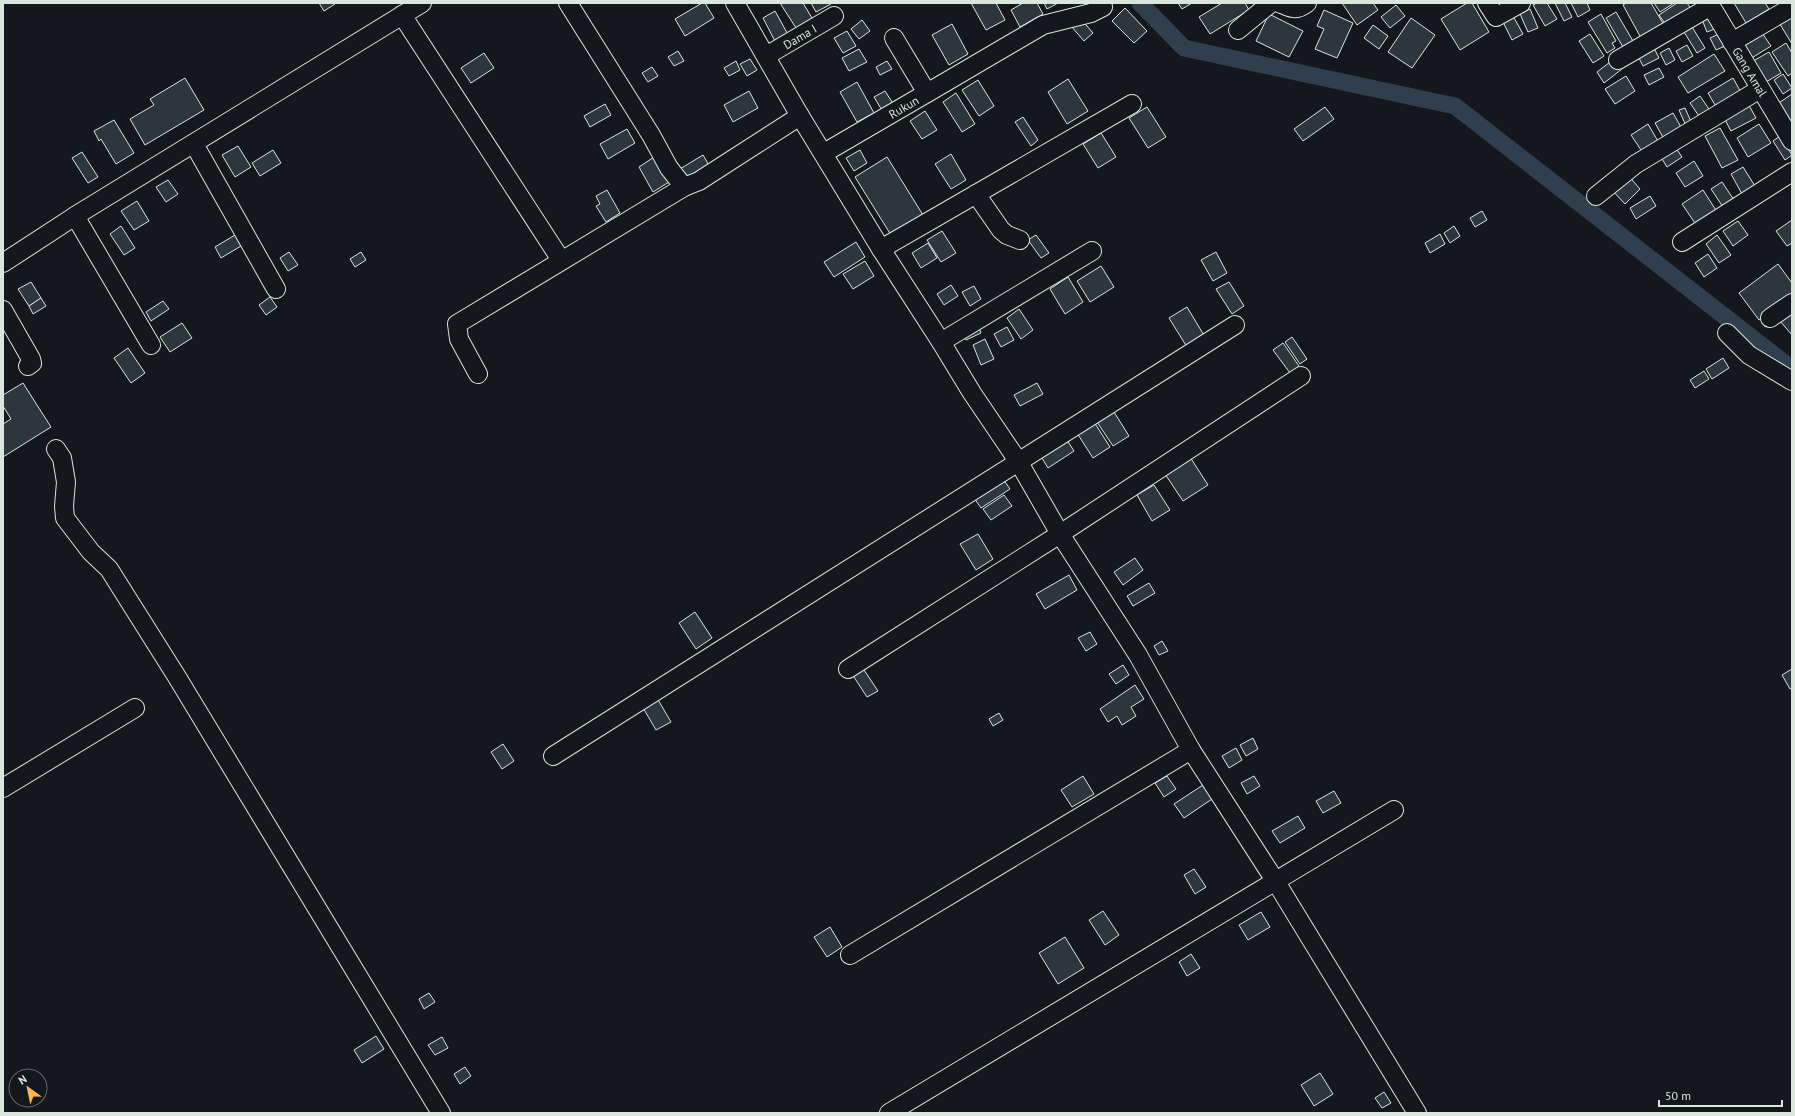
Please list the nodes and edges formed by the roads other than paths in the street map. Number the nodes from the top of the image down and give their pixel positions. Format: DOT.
graph roads {
  1 [pos="422,3"];
  2 [pos="568,3"];
  3 [pos="735,3"];
  4 [pos="1271,3"];
  5 [pos="1279,3"];
  6 [pos="1307,3"];
  7 [pos="1487,3"];
  8 [pos="1521,3"];
  9 [pos="1710,5"];
  10 [pos="1103,8"];
  11 [pos="1792,8"];
  12 [pos="402,15"];
  13 [pos="834,16"];
  14 [pos="1238,30"];
  15 [pos="894,38"];
  16 [pos="1732,42"];
  17 [pos="766,56"];
  18 [pos="1618,60"];
  19 [pos="1760,88"];
  20 [pos="927,93"];
  21 [pos="1132,104"];
  22 [pos="800,116"];
  23 [pos="1792,141"];
  24 [pos="194,144"];
  25 [pos="824,153"];
  26 [pos="1792,172"];
  27 [pos="684,187"];
  28 [pos="976,194"];
  29 [pos="1596,196"];
  30 [pos="75,216"];
  31 [pos="1020,240"];
  32 [pos="1682,242"];
  33 [pos="881,249"];
  34 [pos="1092,251"];
  35 [pos="19,252"];
  36 [pos="562,260"];
  37 [pos="3,263"];
  38 [pos="3,273"];
  39 [pos="276,288"];
  40 [pos="1792,303"];
  41 [pos="3,310"];
  42 [pos="1770,318"];
  43 [pos="1235,325"];
  44 [pos="1727,333"];
  45 [pos="941,342"];
  46 [pos="151,346"];
  47 [pos="28,366"];
  48 [pos="478,374"];
  49 [pos="1301,376"];
  50 [pos="1792,381"];
  51 [pos="56,449"];
  52 [pos="1018,461"];
  53 [pos="1060,534"];
  54 [pos="848,669"];
  55 [pos="135,708"];
  56 [pos="1191,750"];
  57 [pos="553,756"];
  58 [pos="3,788"];
  59 [pos="1394,810"];
  60 [pos="1276,882"];
  61 [pos="850,955"];
  62 [pos="441,1113"];
  63 [pos="890,1113"];
  64 [pos="1417,1113"];
  1 -- 12 [label="street"];
  2 -- 27 [label="street"];
  3 -- 17 [label="street"];
  4 -- 14 [label="street"];
  5 -- 6 [label="street"];
  7 -- 8 [label="street"];
  9 -- 16 [label="street, Gang Amal"];
  9 -- 18 [label="street"];
  10 -- 20 [label="street"];
  11 -- 16 [label="street"];
  12 -- 24 [label="street"];
  12 -- 36 [label="street"];
  13 -- 17 [label="street, Dama I"];
  15 -- 20 [label="street, Rukun"];
  16 -- 19 [label="street, Gang Amal"];
  17 -- 22 [label="street"];
  19 -- 23 [label="street, Gang Amal"];
  19 -- 29 [label="street"];
  20 -- 25 [label="street, Rukun"];
  21 -- 28 [label="street"];
  22 -- 25 [label="street"];
  22 -- 27 [label="street"];
  24 -- 30 [label="street"];
  24 -- 39 [label="street"];
  25 -- 33 [label="street"];
  26 -- 32 [label="street"];
  27 -- 36 [label="street"];
  28 -- 31 [label="street"];
  28 -- 33 [label="street"];
  30 -- 35 [label="street"];
  30 -- 46 [label="street"];
  33 -- 45 [label="street"];
  34 -- 45 [label="street"];
  35 -- 37 [label="street"];
  35 -- 38 [label="street"];
  36 -- 48 [label="street"];
  40 -- 42 [label="street"];
  41 -- 47 [label="street"];
  43 -- 52 [label="street"];
  44 -- 50 [label="street"];
  45 -- 52 [label="street"];
  49 -- 53 [label="street"];
  51 -- 62 [label="street"];
  52 -- 53 [label="street"];
  52 -- 57 [label="street"];
  53 -- 54 [label="street"];
  53 -- 56 [label="street"];
  55 -- 58 [label="street"];
  56 -- 60 [label="street"];
  56 -- 61 [label="street"];
  59 -- 60 [label="street"];
  60 -- 63 [label="street"];
  60 -- 64 [label="street"];
}
